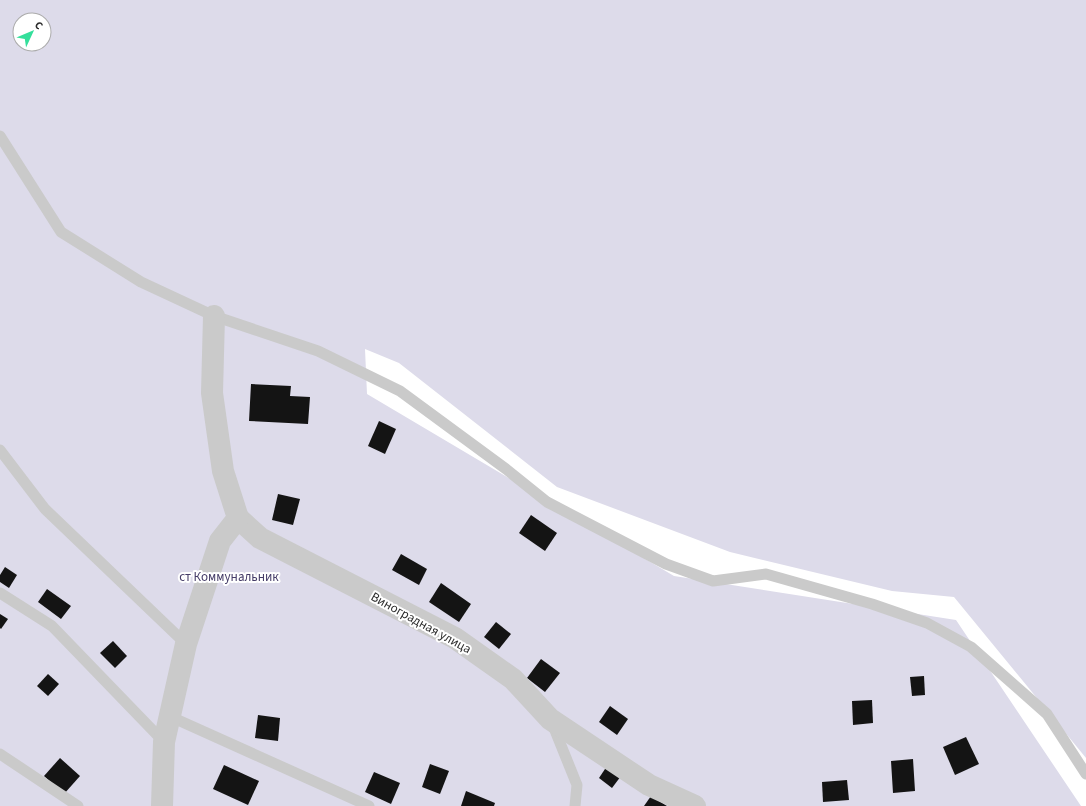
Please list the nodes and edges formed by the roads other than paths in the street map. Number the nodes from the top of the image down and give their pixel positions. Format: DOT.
graph roads {
  1 [pos="0,136"];
  2 [pos="214,316"];
  3 [pos="0,450"];
  4 [pos="238,518"];
  5 [pos="0,593"];
  6 [pos="186,644"];
  7 [pos="169,716"];
  8 [pos="550,719"];
  9 [pos="164,742"];
  10 [pos="0,754"];
  11 [pos="1086,774"];
  12 [pos="78,806"];
  13 [pos="162,806"];
  14 [pos="369,806"];
  15 [pos="575,806"];
  16 [pos="695,806"];
  1 -- 2 [label="lane"];
  2 -- 4 [label="street"];
  2 -- 11 [label="lane"];
  3 -- 6 [label="lane"];
  4 -- 6 [label="street"];
  4 -- 8 [label="street, Виноградная улица"];
  5 -- 9 [label="lane"];
  6 -- 7 [label="street"];
  7 -- 9 [label="street"];
  7 -- 14 [label="lane"];
  8 -- 15 [label="lane"];
  8 -- 16 [label="street, Виноградная улица"];
  9 -- 13 [label="street"];
  10 -- 12 [label="lane"];
}
